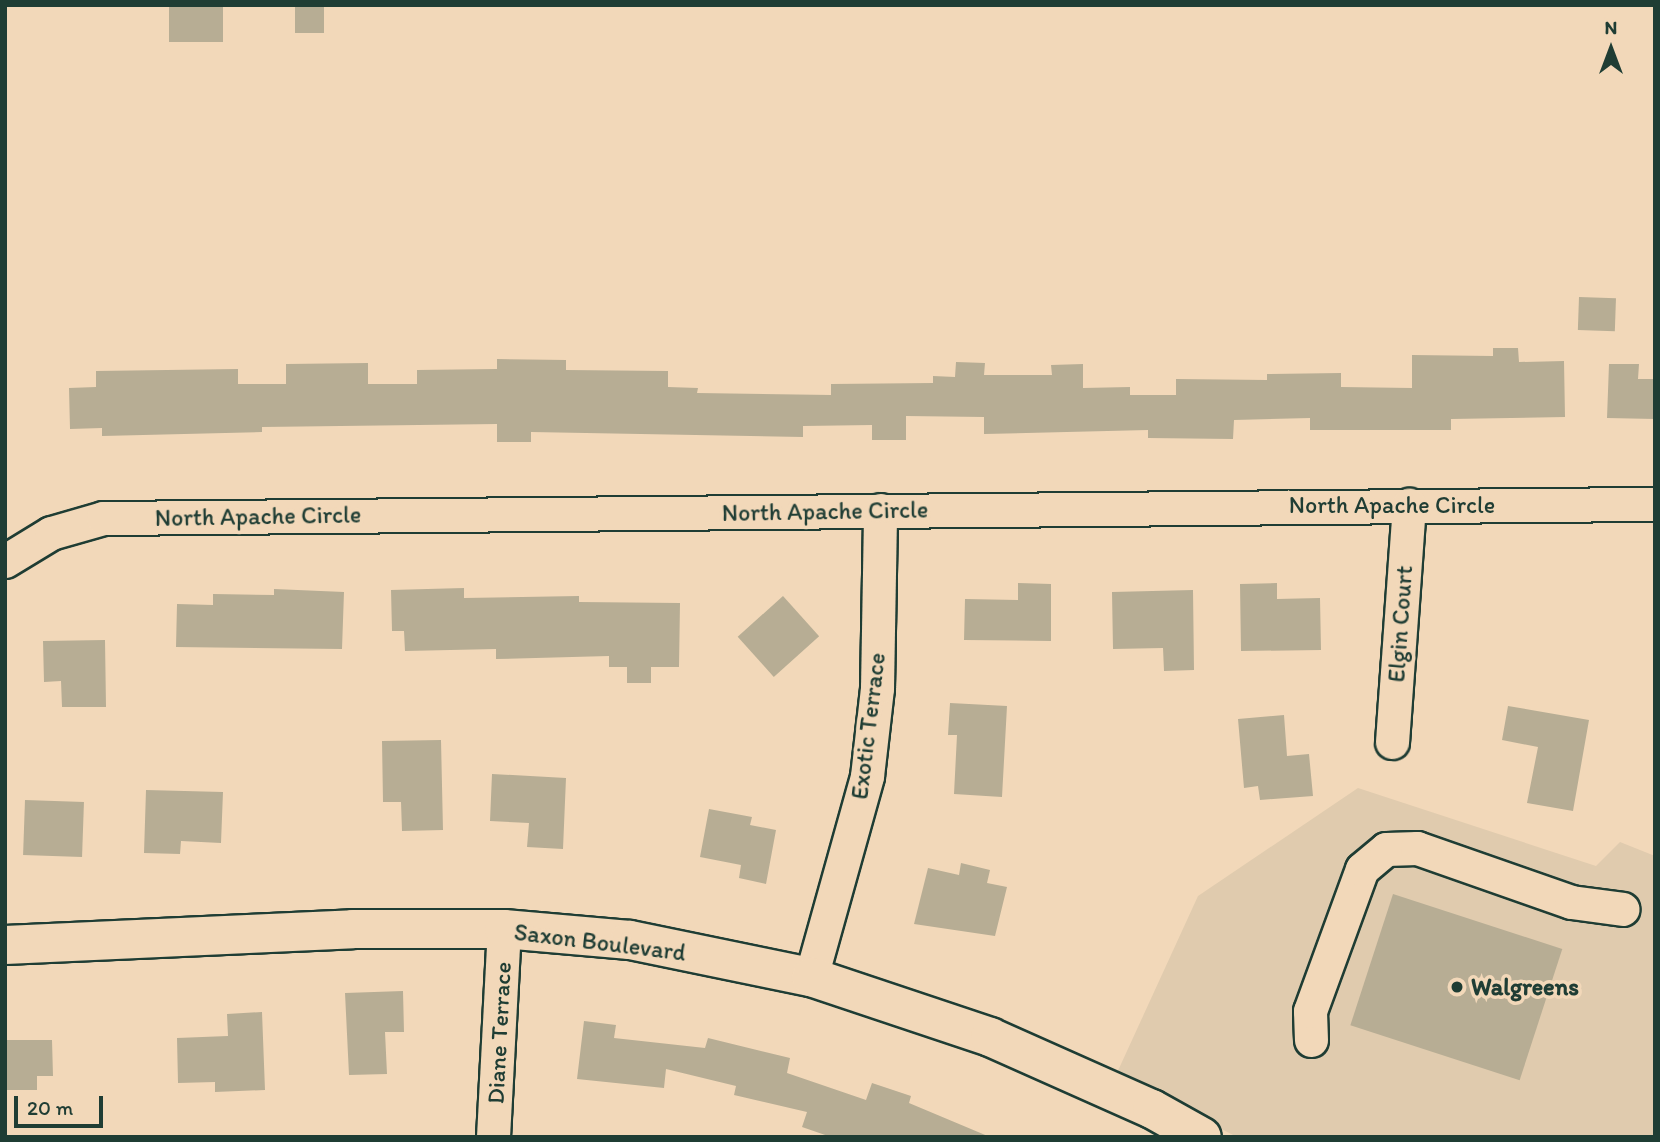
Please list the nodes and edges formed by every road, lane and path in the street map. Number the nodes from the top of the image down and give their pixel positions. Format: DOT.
graph roads {
  1 [pos="1655,504"];
  2 [pos="1409,505"];
  3 [pos="880,510"];
  4 [pos="5,561"];
  5 [pos="1392,742"];
  6 [pos="1623,909"];
  7 [pos="504,929"];
  8 [pos="5,945"];
  9 [pos="811,977"];
  10 [pos="1311,1040"];
  11 [pos="493,1137"];
  12 [pos="1202,1137"];
  1 -- 2 [label="street, North Apache Circle"];
  2 -- 3 [label="street, North Apache Circle"];
  2 -- 5 [label="street, Elgin Court"];
  3 -- 4 [label="street, North Apache Circle"];
  3 -- 9 [label="street, Exotic Terrace"];
  6 -- 10 [label="street"];
  7 -- 8 [label="main road, Saxon Boulevard"];
  7 -- 9 [label="main road, Saxon Boulevard"];
  7 -- 11 [label="street, Diane Terrace"];
  9 -- 12 [label="main road, Saxon Boulevard"];
}
